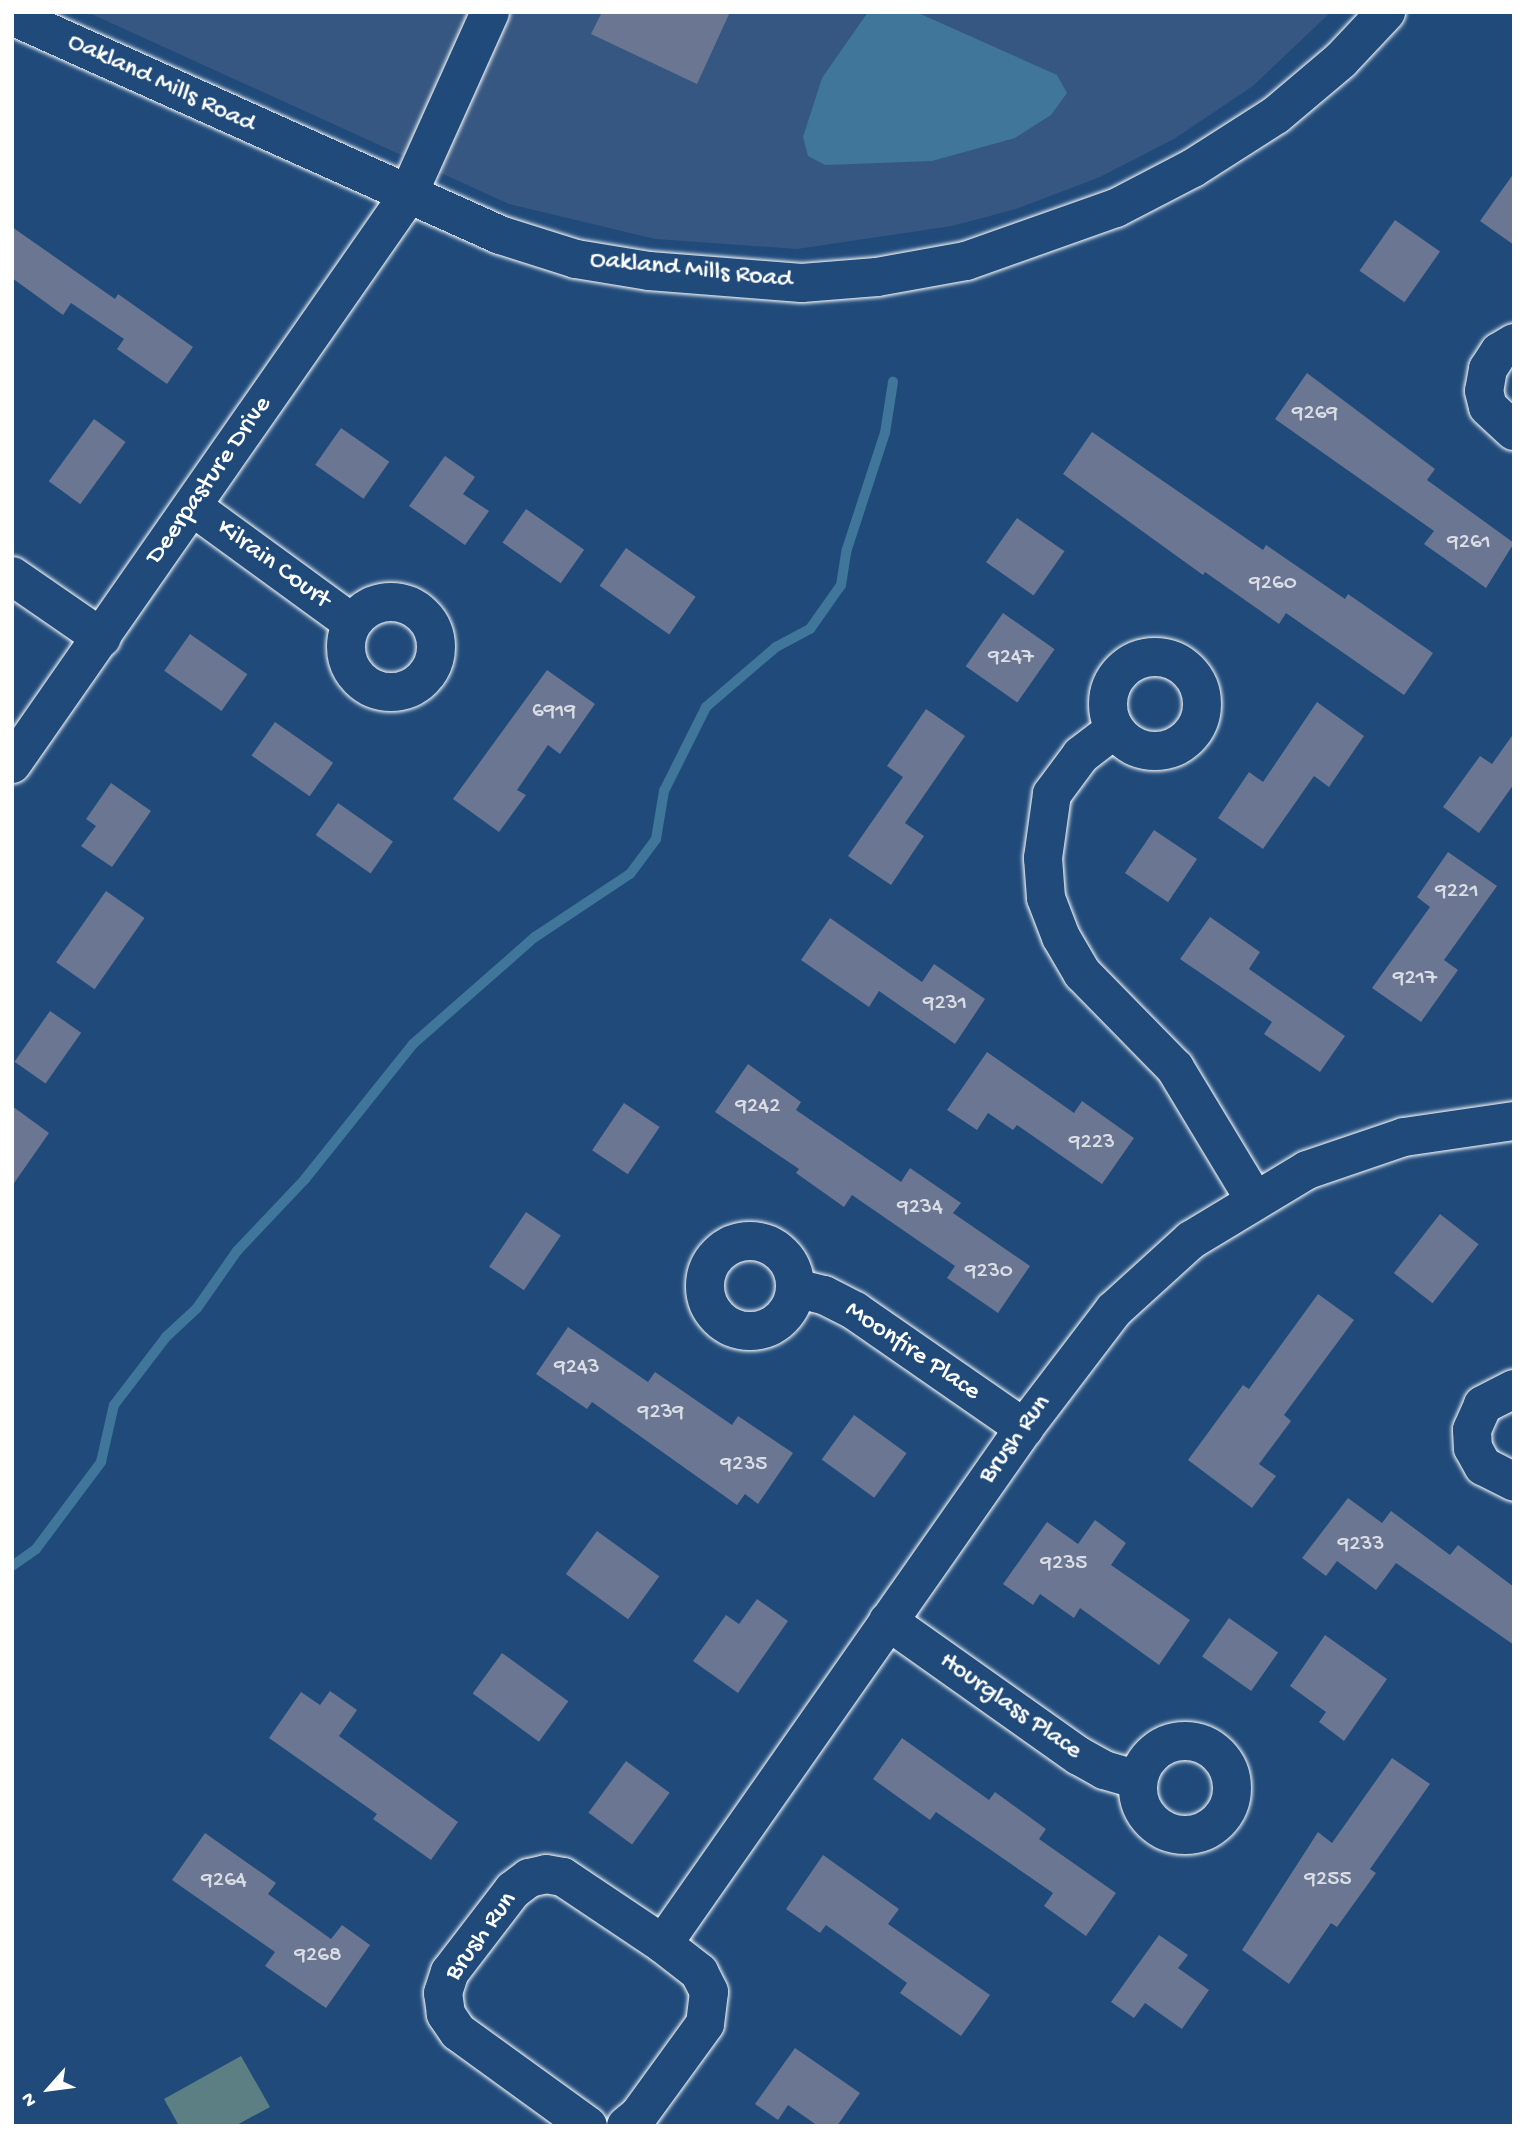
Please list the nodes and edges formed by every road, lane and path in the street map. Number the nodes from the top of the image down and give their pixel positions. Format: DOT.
graph roads {
  1 [pos="490,12"];
  2 [pos="1386,12"];
  3 [pos="12,16"];
  4 [pos="407,197"];
  5 [pos="1514,343"];
  6 [pos="1514,431"];
  7 [pos="193,507"];
  8 [pos="12,576"];
  9 [pos="352,623"];
  10 [pos="102,638"];
  11 [pos="1115,729"];
  12 [pos="12,764"];
  13 [pos="1514,1121"];
  14 [pos="1254,1199"];
  15 [pos="795,1288"];
  16 [pos="1514,1389"];
  17 [pos="1024,1428"];
  18 [pos="1514,1482"];
  19 [pos="888,1621"];
  20 [pos="1138,1780"];
  21 [pos="663,1944"];
  22 [pos="588,2126"];
  23 [pos="626,2126"];
  1 -- 4 [label="street, Deerpasture Drive"];
  2 -- 4 [label="street, Oakland Mills Road"];
  3 -- 4 [label="street, Oakland Mills Road"];
  4 -- 7 [label="street, Deerpasture Drive"];
  5 -- 6 [label="street"];
  7 -- 9 [label="street, Kilrain Court"];
  7 -- 10 [label="street, Deerpasture Drive"];
  8 -- 10 [label="street"];
  10 -- 12 [label="street, Deerpasture Drive"];
  11 -- 14 [label="street"];
  13 -- 14 [label="street, Brush Run"];
  14 -- 17 [label="street, Brush Run"];
  15 -- 17 [label="street, Moonfire Place"];
  16 -- 18 [label="street"];
  17 -- 19 [label="street, Brush Run"];
  19 -- 20 [label="street, Hourglass Place"];
  19 -- 21 [label="street, Brush Run"];
  21 -- 22 [label="street, Brush Run"];
  21 -- 23 [label="street, Brush Run"];
}
